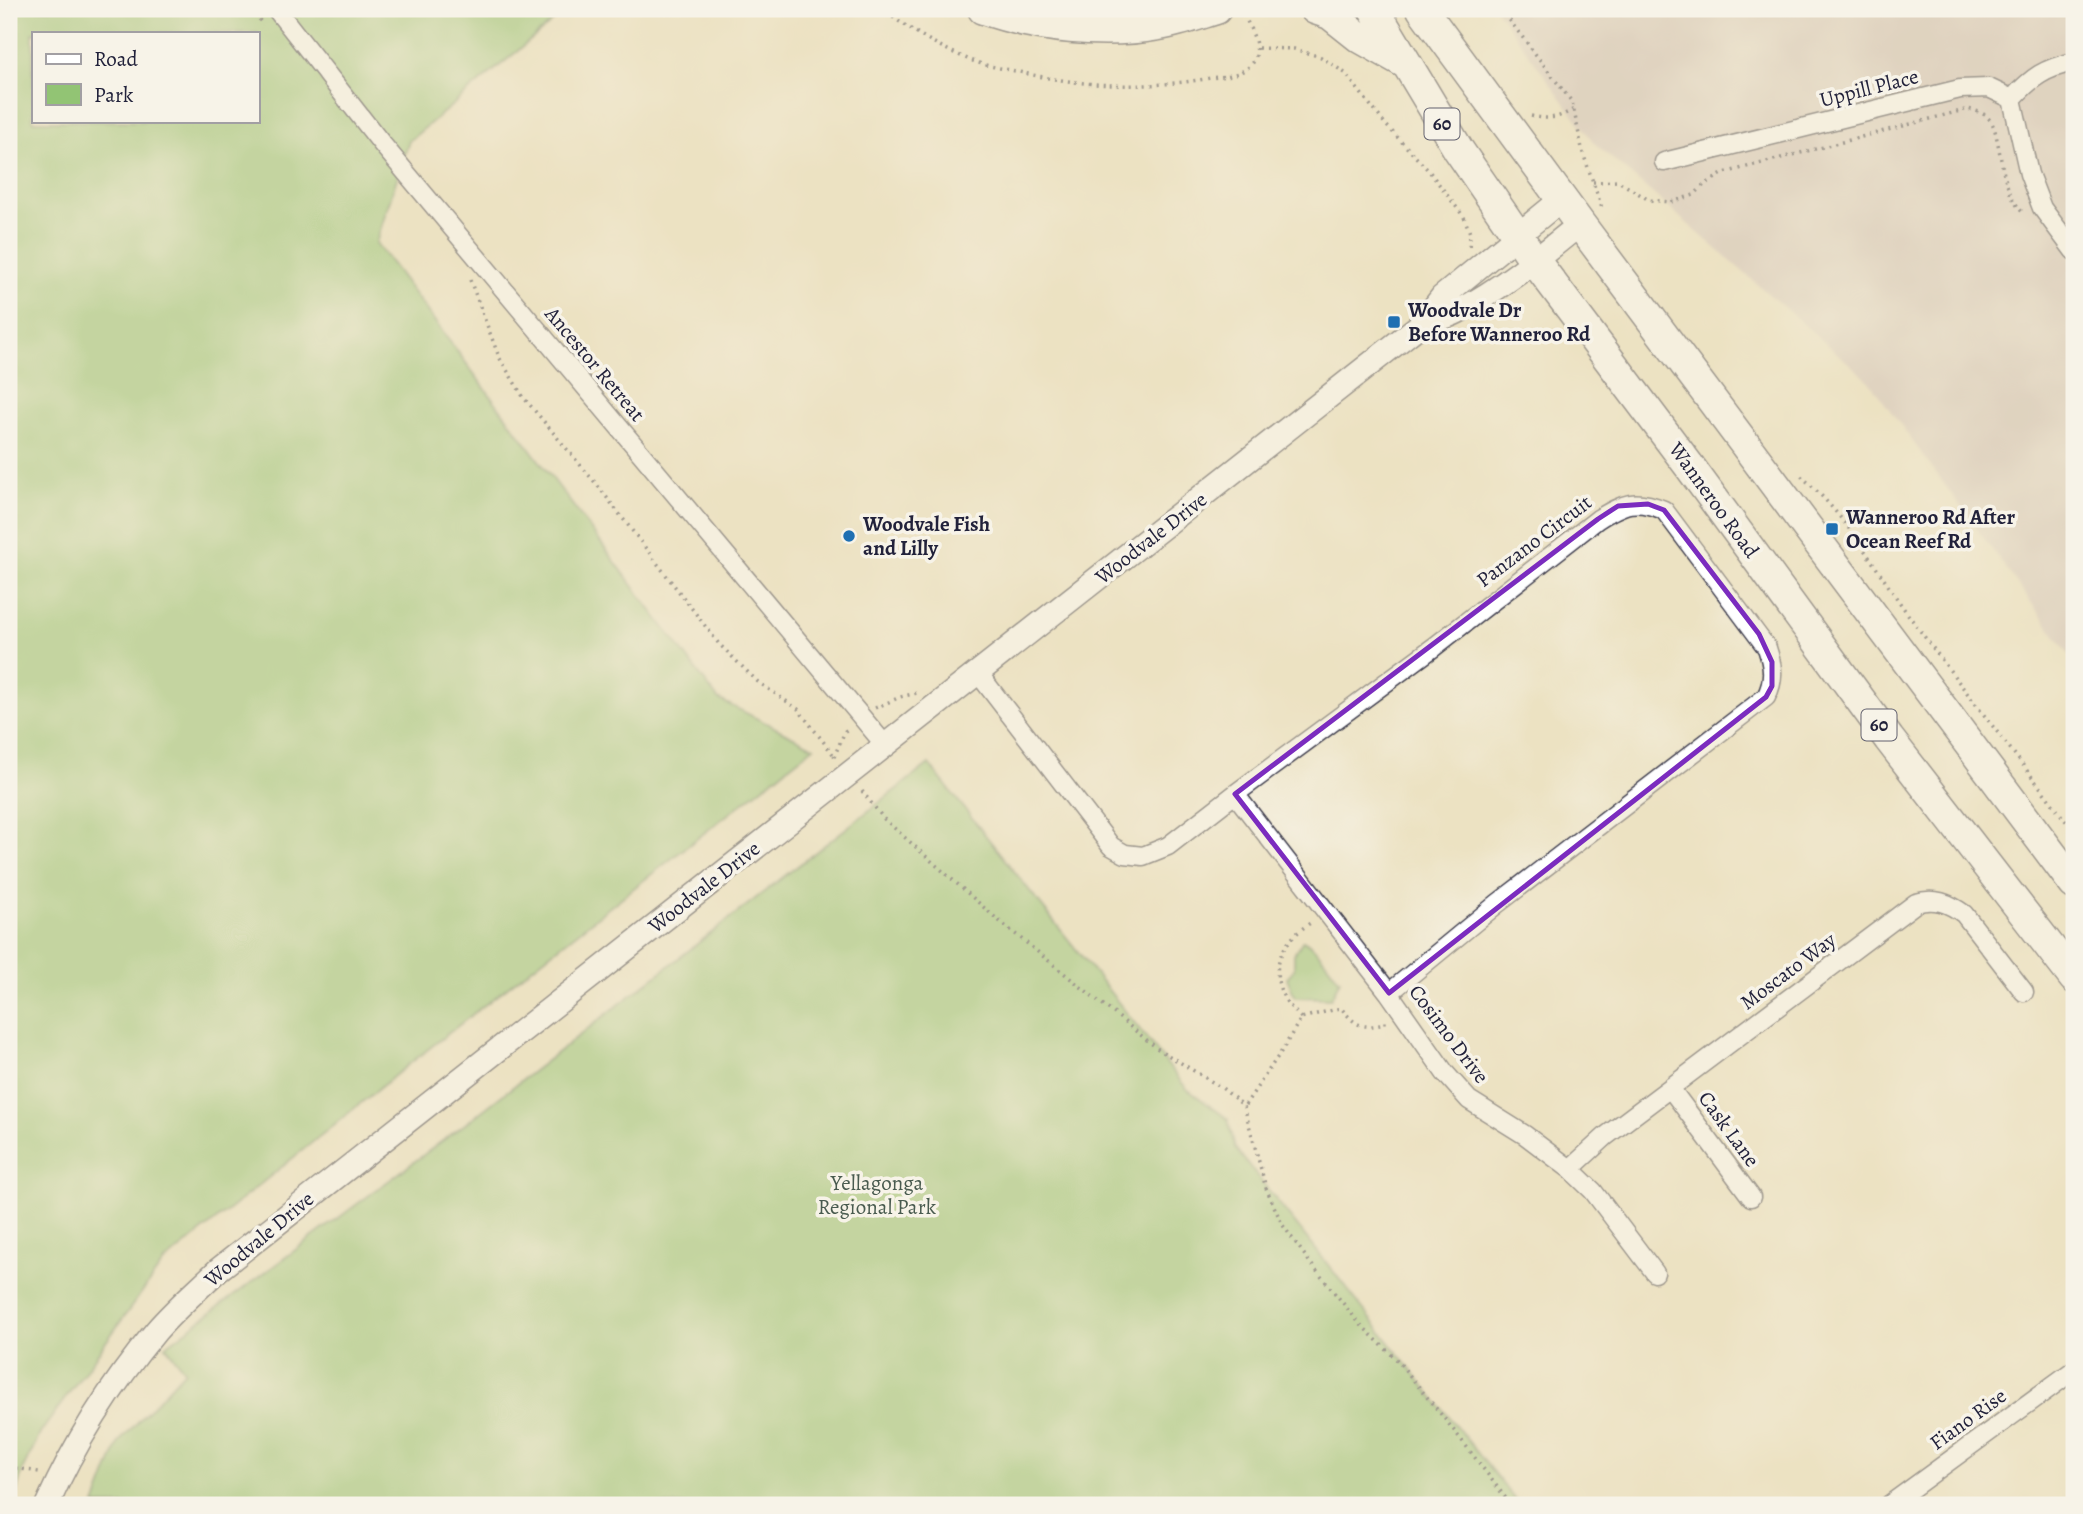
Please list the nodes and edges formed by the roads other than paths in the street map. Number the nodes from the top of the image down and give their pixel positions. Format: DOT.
graph roads {
  1 [pos="276,9"];
  2 [pos="984,9"];
  3 [pos="1216,9"];
  4 [pos="1315,9"];
  5 [pos="1374,9"];
  6 [pos="1422,9"];
  7 [pos="2074,62"];
  8 [pos="1405,64"];
  9 [pos="2011,99"];
  10 [pos="1664,162"];
  11 [pos="1562,199"];
  12 [pos="1593,221"];
  13 [pos="1517,235"];
  14 [pos="2074,251"];
  15 [pos="1535,261"];
  16 [pos="1421,324"];
  17 [pos="978,673"];
  18 [pos="885,745"];
  19 [pos="1235,794"];
  20 [pos="2074,884"];
  21 [pos="2074,978"];
  22 [pos="2024,992"];
  23 [pos="1389,993"];
  24 [pos="1670,1088"];
  25 [pos="1570,1169"];
  26 [pos="1751,1198"];
  27 [pos="1655,1273"];
  28 [pos="2074,1370"];
  29 [pos="47,1505"];
  30 [pos="1889,1505"];
  1 -- 18 [label="street, Ancestor Retreat"];
  2 -- 3 [label="highway"];
  4 -- 8 [label="highway"];
  5 -- 8 [label="highway, Wanneroo Road / 60"];
  6 -- 11 [label="highway, 60"];
  7 -- 9 [label="street"];
  8 -- 13 [label="highway, Wanneroo Road / 60"];
  9 -- 10 [label="street, Uppill Place"];
  9 -- 14 [label="street"];
  11 -- 12 [label="highway, 60"];
  11 -- 13 [label="street, Woodvale Drive"];
  12 -- 15 [label="street, Woodvale Drive"];
  12 -- 20 [label="highway, 60"];
  13 -- 15 [label="highway, Wanneroo Road / 60"];
  13 -- 16 [label="street, Woodvale Drive"];
  15 -- 16 [label="street, Woodvale Drive"];
  15 -- 21 [label="highway, Wanneroo Road / 60"];
  16 -- 17 [label="street, Woodvale Drive"];
  17 -- 18 [label="street, Woodvale Drive"];
  17 -- 19 [label="street, Panzano Circuit"];
  18 -- 29 [label="street, Woodvale Drive"];
  19 -- 23 [label="street, Cosimo Drive"];
  19 -- 23 [label="street, Panzano Circuit"];
  22 -- 24 [label="street, Moscato Way"];
  23 -- 25 [label="street, Cosimo Drive"];
  24 -- 25 [label="street, Moscato Way"];
  24 -- 26 [label="street, Cask Lane"];
  25 -- 27 [label="street, Cosimo Drive"];
  28 -- 30 [label="street, Fiano Rise"];
}
